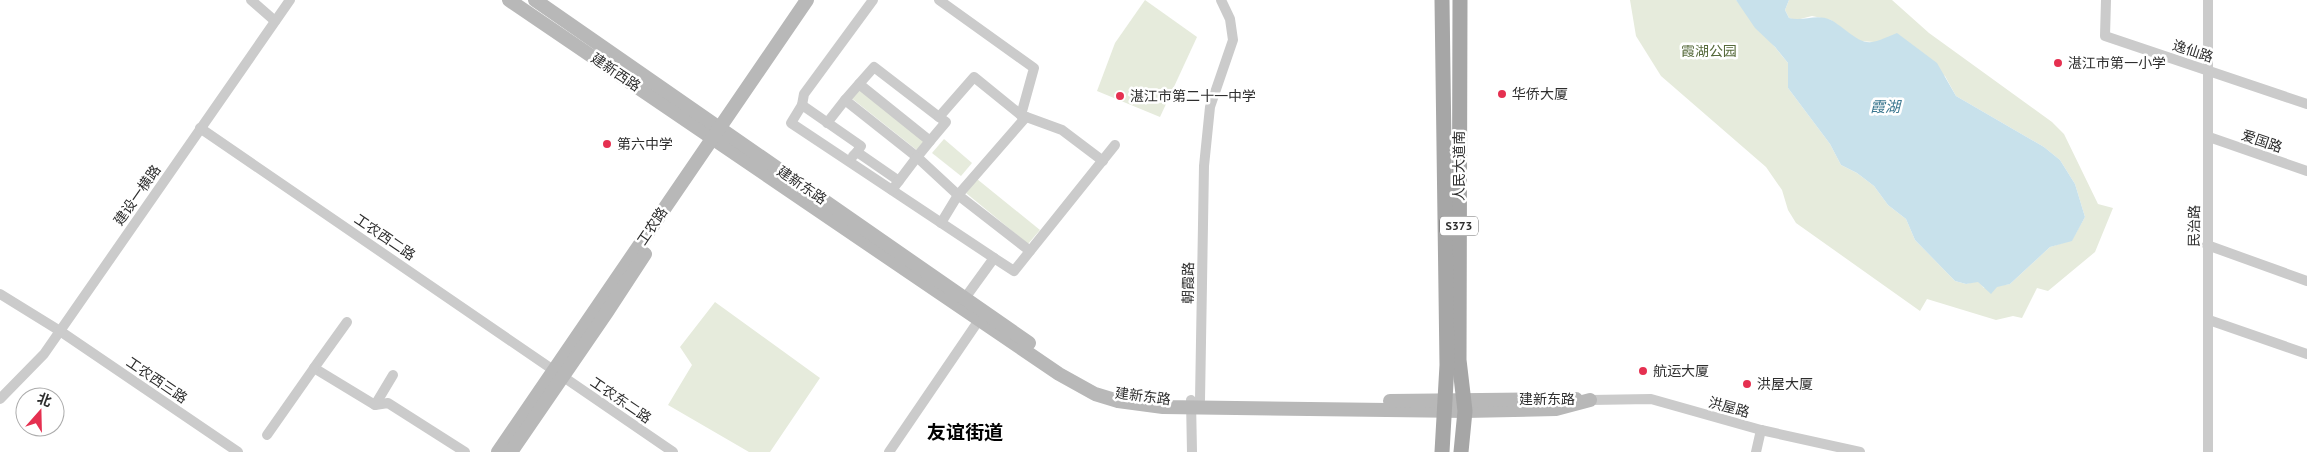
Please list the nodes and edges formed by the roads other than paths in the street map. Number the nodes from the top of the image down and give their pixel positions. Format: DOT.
graph roads {
  1 [pos="251,0"];
  2 [pos="290,0"];
  3 [pos="510,0"];
  4 [pos="535,0"];
  5 [pos="807,0"];
  6 [pos="815,0"];
  7 [pos="873,0"];
  8 [pos="939,0"];
  9 [pos="1221,0"];
  10 [pos="1442,0"];
  11 [pos="1460,0"];
  12 [pos="2106,0"];
  13 [pos="2208,0"];
  14 [pos="275,22"];
  15 [pos="2209,70"];
  16 [pos="859,84"];
  17 [pos="845,100"];
  18 [pos="2307,104"];
  19 [pos="802,105"];
  20 [pos="1024,116"];
  21 [pos="939,117"];
  22 [pos="827,123"];
  23 [pos="200,128"];
  24 [pos="720,136"];
  25 [pos="2209,137"];
  26 [pos="930,141"];
  27 [pos="1115,145"];
  28 [pos="857,152"];
  29 [pos="917,157"];
  30 [pos="1103,160"];
  31 [pos="849,162"];
  32 [pos="2307,171"];
  33 [pos="899,180"];
  34 [pos="892,190"];
  35 [pos="958,195"];
  36 [pos="941,223"];
  37 [pos="2207,245"];
  38 [pos="1030,251"];
  39 [pos="994,258"];
  40 [pos="2307,281"];
  41 [pos="0,294"];
  42 [pos="965,298"];
  43 [pos="979,320"];
  44 [pos="2209,320"];
  45 [pos="347,322"];
  46 [pos="60,330"];
  47 [pos="2307,354"];
  48 [pos="314,368"];
  49 [pos="558,373"];
  50 [pos="394,375"];
  51 [pos="0,399"];
  52 [pos="1590,400"];
  53 [pos="1194,403"];
  54 [pos="375,405"];
  55 [pos="1464,405"];
  56 [pos="1443,406"];
  57 [pos="1761,430"];
  58 [pos="267,435"];
  59 [pos="238,452"];
  60 [pos="465,452"];
  61 [pos="498,452"];
  62 [pos="511,452"];
  63 [pos="673,452"];
  64 [pos="889,452"];
  65 [pos="1192,452"];
  66 [pos="1442,452"];
  67 [pos="1461,452"];
  68 [pos="1756,452"];
  69 [pos="1860,452"];
  70 [pos="2208,452"];
  1 -- 14 [label="street"];
  2 -- 14 [label="street, 建设一横路"];
  3 -- 24 [label="street, 建新西路"];
  4 -- 24 [label="street, 建新西路"];
  5 -- 24 [label="street, 工农路"];
  6 -- 24 [label="street, 工农路"];
  7 -- 19 [label="street"];
  8 -- 20 [label="street"];
  9 -- 53 [label="street, 朝霞路"];
  10 -- 56 [label="main road, 人民大道南 / S373"];
  11 -- 55 [label="main road, 人民大道南 / S373"];
  12 -- 15 [label="street, 逸仙路"];
  13 -- 15 [label="street, 民治路"];
  14 -- 23 [label="street, 建设一横路"];
  15 -- 18 [label="street, 逸仙路"];
  15 -- 25 [label="street, 民治路"];
  16 -- 17 [label="street"];
  16 -- 21 [label="street"];
  16 -- 26 [label="street"];
  17 -- 22 [label="street"];
  17 -- 29 [label="street"];
  19 -- 22 [label="street"];
  19 -- 31 [label="street"];
  20 -- 21 [label="street"];
  20 -- 30 [label="street"];
  20 -- 35 [label="street"];
  21 -- 26 [label="street"];
  22 -- 28 [label="street"];
  23 -- 46 [label="street, 建设一横路"];
  23 -- 49 [label="street, 工农西二路"];
  24 -- 42 [label="street, 建新东路"];
  24 -- 43 [label="street, 建新东路"];
  24 -- 49 [label="street, 工农路"];
  25 -- 32 [label="street, 爱国路"];
  25 -- 37 [label="street, 民治路"];
  26 -- 29 [label="street"];
  27 -- 30 [label="street"];
  28 -- 31 [label="street"];
  28 -- 33 [label="street"];
  29 -- 33 [label="street"];
  29 -- 35 [label="street"];
  30 -- 38 [label="street"];
  31 -- 34 [label="street"];
  33 -- 34 [label="street"];
  34 -- 36 [label="street"];
  35 -- 36 [label="street"];
  35 -- 38 [label="street"];
  36 -- 39 [label="street"];
  37 -- 40 [label="street"];
  37 -- 44 [label="street, 民治路"];
  38 -- 39 [label="street"];
  39 -- 42 [label="street"];
  41 -- 46 [label="street, 工农西三路"];
  42 -- 53 [label="street, 建新东路"];
  43 -- 53 [label="street, 建新东路"];
  43 -- 64 [label="street"];
  44 -- 47 [label="street"];
  44 -- 70 [label="street, 民治路"];
  45 -- 48 [label="street"];
  46 -- 51 [label="street, 建设一横路"];
  46 -- 59 [label="street, 工农西三路"];
  48 -- 54 [label="street"];
  48 -- 58 [label="street"];
  49 -- 61 [label="street, 工农路"];
  49 -- 62 [label="street, 工农路"];
  49 -- 63 [label="street, 工农东二路"];
  50 -- 54 [label="street"];
  52 -- 55 [label="street, 建新东路"];
  52 -- 57 [label="street, 洪屋路"];
  53 -- 56 [label="street, 建新东路"];
  53 -- 65 [label="street, 朝霞路"];
  54 -- 60 [label="street"];
  55 -- 56 [label="street, 建新东路"];
  55 -- 67 [label="main road, 人民大道南 / S373"];
  56 -- 66 [label="main road, 人民大道南 / S373"];
  57 -- 68 [label="street"];
  57 -- 69 [label="street, 洪屋路"];
}
